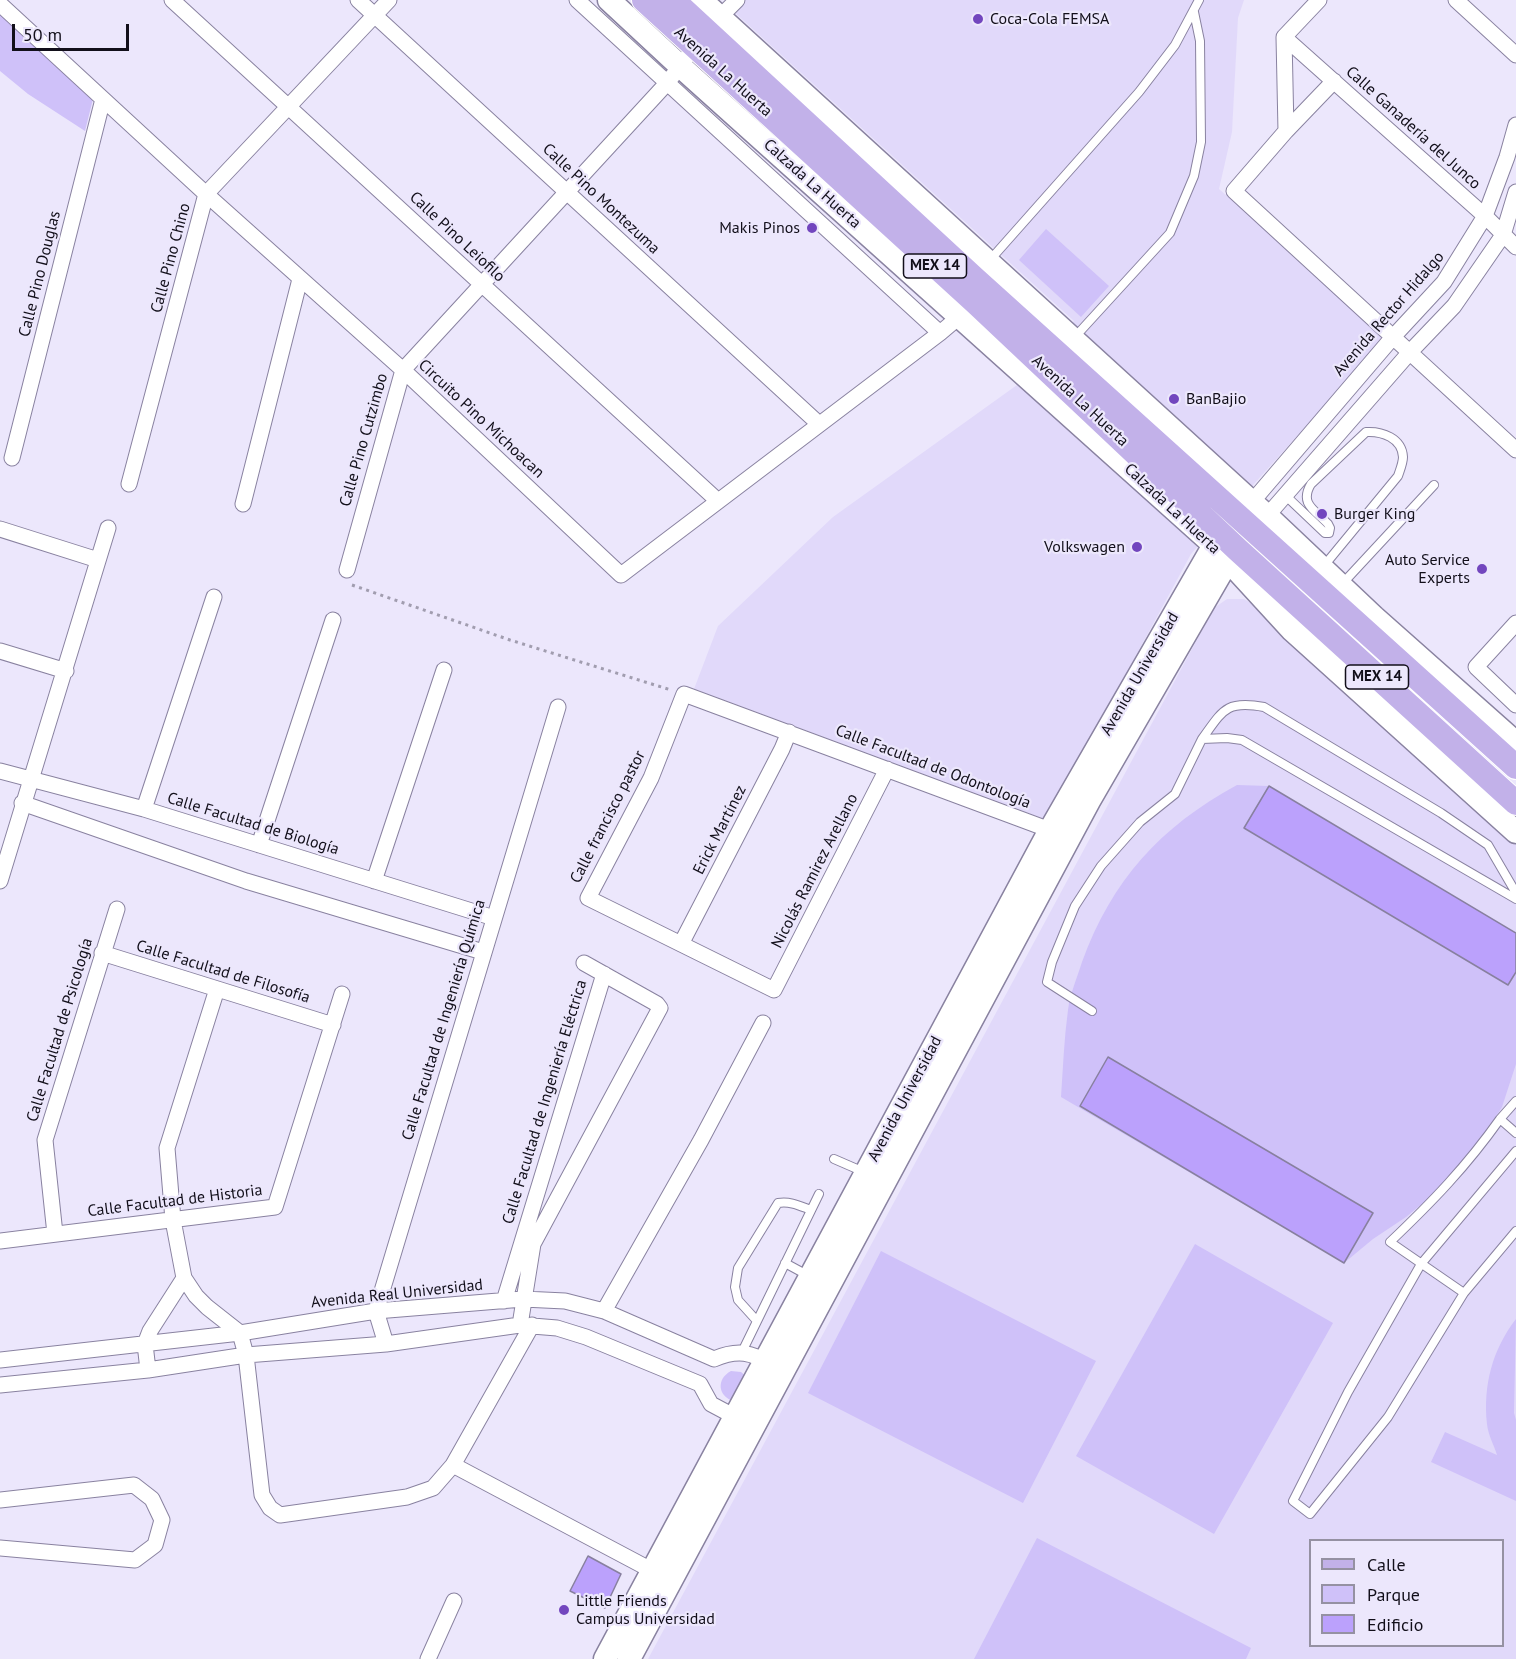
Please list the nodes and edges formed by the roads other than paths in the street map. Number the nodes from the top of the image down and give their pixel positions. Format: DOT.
graph roads {
  1 [pos="172,0"];
  2 [pos="358,0"];
  3 [pos="388,0"];
  4 [pos="577,0"];
  5 [pos="609,0"];
  6 [pos="644,0"];
  7 [pos="673,0"];
  8 [pos="701,0"];
  9 [pos="1199,0"];
  10 [pos="1319,0"];
  11 [pos="1456,0"];
  12 [pos="0,4"];
  13 [pos="1194,12"];
  14 [pos="374,15"];
  15 [pos="720,16"];
  16 [pos="1284,37"];
  17 [pos="1516,55"];
  18 [pos="674,74"];
  19 [pos="1334,81"];
  20 [pos="103,99"];
  21 [pos="288,107"];
  22 [pos="1516,125"];
  23 [pos="1286,131"];
  24 [pos="566,192"];
  25 [pos="1516,192"];
  26 [pos="206,194"];
  27 [pos="1485,216"];
  28 [pos="1503,235"];
  29 [pos="1516,247"];
  30 [pos="981,270"];
  31 [pos="300,279"];
  32 [pos="481,283"];
  33 [pos="968,310"];
  34 [pos="940,333"];
  35 [pos="1393,337"];
  36 [pos="1073,339"];
  37 [pos="1410,352"];
  38 [pos="403,370"];
  39 [pos="819,424"];
  40 [pos="1319,424"];
  41 [pos="1334,439"];
  42 [pos="1516,450"];
  43 [pos="12,458"];
  44 [pos="129,484"];
  45 [pos="1434,485"];
  46 [pos="1285,495"];
  47 [pos="718,501"];
  48 [pos="243,504"];
  49 [pos="1253,516"];
  50 [pos="108,528"];
  51 [pos="0,530"];
  52 [pos="1226,548"];
  53 [pos="98,560"];
  54 [pos="1322,568"];
  55 [pos="347,570"];
  56 [pos="1341,585"];
  57 [pos="214,597"];
  58 [pos="333,620"];
  59 [pos="1516,623"];
  60 [pos="0,651"];
  61 [pos="444,670"];
  62 [pos="66,671"];
  63 [pos="684,694"];
  64 [pos="1516,705"];
  65 [pos="558,706"];
  66 [pos="1478,721"];
  67 [pos="796,735"];
  68 [pos="1202,738"];
  69 [pos="1516,743"];
  70 [pos="1516,767"];
  71 [pos="887,769"];
  72 [pos="0,771"];
  73 [pos="30,779"];
  74 [pos="22,803"];
  75 [pos="1516,803"];
  76 [pos="144,809"];
  77 [pos="1050,830"];
  78 [pos="1516,832"];
  79 [pos="259,845"];
  80 [pos="0,881"];
  81 [pos="375,881"];
  82 [pos="1516,893"];
  83 [pos="1516,898"];
  84 [pos="117,909"];
  85 [pos="494,918"];
  86 [pos="681,944"];
  87 [pos="483,952"];
  88 [pos="102,953"];
  89 [pos="584,963"];
  90 [pos="604,974"];
  91 [pos="217,989"];
  92 [pos="774,990"];
  93 [pos="342,994"];
  94 [pos="1092,1011"];
  95 [pos="763,1023"];
  96 [pos="333,1025"];
  97 [pos="1516,1101"];
  98 [pos="1500,1119"];
  99 [pos="1516,1133"];
  100 [pos="1516,1151"];
  101 [pos="834,1159"];
  102 [pos="865,1173"];
  103 [pos="819,1194"];
  104 [pos="811,1210"];
  105 [pos="174,1220"];
  106 [pos="1516,1231"];
  107 [pos="55,1234"];
  108 [pos="0,1241"];
  109 [pos="527,1242"];
  110 [pos="785,1263"];
  111 [pos="1421,1264"];
  112 [pos="810,1276"];
  113 [pos="184,1278"];
  114 [pos="1464,1293"];
  115 [pos="523,1299"];
  116 [pos="504,1301"];
  117 [pos="376,1311"];
  118 [pos="603,1311"];
  119 [pos="757,1321"];
  120 [pos="526,1325"];
  121 [pos="240,1332"];
  122 [pos="145,1344"];
  123 [pos="386,1344"];
  124 [pos="742,1352"];
  125 [pos="246,1355"];
  126 [pos="0,1360"];
  127 [pos="774,1366"];
  128 [pos="148,1370"];
  129 [pos="0,1385"];
  130 [pos="744,1421"];
  131 [pos="453,1465"];
  132 [pos="0,1500"];
  133 [pos="0,1548"];
  134 [pos="653,1571"];
  135 [pos="454,1601"];
  136 [pos="428,1659"];
  137 [pos="605,1659"];
  138 [pos="629,1659"];
  1 -- 21 [label="street, Calle Pino Leiofilo"];
  2 -- 14 [label="street, Calle Pino Montezuma"];
  3 -- 14 [label="street, Calle Pino Chino"];
  4 -- 18 [label="street, Calzada La Huerta"];
  5 -- 18 [label="street, Calzada La Huerta"];
  6 -- 15 [label="main road, Avenida La Huerta / MEX 14"];
  7 -- 15 [label="main road, Avenida La Huerta / MEX 14"];
  8 -- 15 [label="street"];
  9 -- 13 [label="lane"];
  10 -- 16 [label="street"];
  11 -- 17 [label="street"];
  12 -- 20 [label="street, Circuito Pino Michoacan"];
  13 -- 30 [label="lane"];
  13 -- 36 [label="lane"];
  14 -- 21 [label="street, Calle Pino Chino"];
  14 -- 24 [label="street, Calle Pino Montezuma"];
  15 -- 18 [label="street, Calle Pino Cutzimbo"];
  15 -- 30 [label="main road, Avenida La Huerta / MEX 14"];
  15 -- 33 [label="main road, Avenida La Huerta / MEX 14"];
  16 -- 19 [label="street, Calle Ganadería del Junco"];
  16 -- 23 [label="street"];
  18 -- 24 [label="street, Calle Pino Cutzimbo"];
  18 -- 33 [label="street, Calzada La Huerta"];
  18 -- 34 [label="street, Calzada La Huerta"];
  19 -- 23 [label="street"];
  19 -- 27 [label="street, Calle Ganadería del Junco"];
  20 -- 26 [label="street, Circuito Pino Michoacan"];
  20 -- 43 [label="street, Calle Pino Douglas"];
  21 -- 26 [label="street, Calle Pino Chino"];
  21 -- 32 [label="street, Calle Pino Leiofilo"];
  22 -- 27 [label="street, Avenida Rector Hidalgo"];
  23 -- 35 [label="street"];
  24 -- 32 [label="street, Calle Pino Cutzimbo"];
  24 -- 39 [label="street, Calle Pino Montezuma"];
  25 -- 28 [label="street"];
  26 -- 31 [label="street, Circuito Pino Michoacan"];
  26 -- 44 [label="street, Calle Pino Chino"];
  27 -- 28 [label="street, Calle Ganadería del Junco"];
  27 -- 35 [label="street, Avenida Rector Hidalgo"];
  28 -- 29 [label="street, Calle Ganadería del Junco"];
  28 -- 37 [label="street"];
  30 -- 36 [label="street"];
  30 -- 49 [label="main road, Avenida La Huerta / MEX 14"];
  31 -- 38 [label="street, Circuito Pino Michoacan"];
  31 -- 48 [label="street"];
  32 -- 38 [label="street, Calle Pino Cutzimbo"];
  32 -- 47 [label="street, Calle Pino Leiofilo"];
  33 -- 34 [label="street, Circuito Pino Michoacan"];
  33 -- 52 [label="main road, Avenida La Huerta / MEX 14"];
  34 -- 39 [label="street, Circuito Pino Michoacan"];
  35 -- 37 [label="street"];
  35 -- 40 [label="street, Avenida Rector Hidalgo"];
  36 -- 49 [label="street"];
  37 -- 41 [label="street"];
  37 -- 42 [label="street"];
  38 -- 47 [label="street, Circuito Pino Michoacan"];
  38 -- 55 [label="street, Calle Pino Cutzimbo"];
  39 -- 47 [label="street, Circuito Pino Michoacan"];
  40 -- 41 [label="street"];
  40 -- 49 [label="street, Avenida Rector Hidalgo"];
  41 -- 46 [label="street"];
  45 -- 56 [label="lane"];
  46 -- 49 [label="street"];
  46 -- 54 [label="lane"];
  49 -- 52 [label="street"];
  49 -- 54 [label="street"];
  49 -- 66 [label="main road, Avenida La Huerta / MEX 14"];
  50 -- 53 [label="street"];
  51 -- 53 [label="street"];
  52 -- 75 [label="main road, Avenida La Huerta / MEX 14"];
  52 -- 77 [label="street, Avenida Universidad"];
  52 -- 78 [label="street, Calzada La Huerta"];
  52 -- 127 [label="street, Avenida Universidad"];
  53 -- 62 [label="street"];
  54 -- 56 [label="street"];
  56 -- 66 [label="street"];
  57 -- 76 [label="street"];
  58 -- 79 [label="street"];
  59 -- 64 [label="street"];
  60 -- 62 [label="street"];
  61 -- 81 [label="street"];
  62 -- 73 [label="street"];
  63 -- 67 [label="street, Calle Facultad de Odontología"];
  63 -- 86 [label="street, Calle francisco pastor"];
  65 -- 85 [label="street, Calle Facultad de Ingenierίa Quίmica"];
  66 -- 69 [label="street"];
  66 -- 70 [label="main road, Avenida La Huerta / MEX 14"];
  67 -- 71 [label="street, Calle Facultad de Odontología"];
  67 -- 86 [label="street, Erick Martínez"];
  68 -- 82 [label="lane"];
  68 -- 83 [label="lane"];
  68 -- 94 [label="lane"];
  71 -- 77 [label="street, Calle Facultad de Odontología"];
  71 -- 92 [label="street, Nicolás Ramirez Arellano"];
  72 -- 73 [label="street, Calle Facultad de Biología"];
  73 -- 74 [label="street"];
  73 -- 76 [label="street, Calle Facultad de Biología"];
  74 -- 80 [label="street"];
  74 -- 87 [label="street"];
  76 -- 79 [label="street, Calle Facultad de Biología"];
  77 -- 102 [label="street, Avenida Universidad"];
  79 -- 81 [label="street, Calle Facultad de Biología"];
  81 -- 85 [label="street, Calle Facultad de Biología"];
  84 -- 88 [label="street, Calle Facultad de Psicología"];
  85 -- 87 [label="street, Calle Facultad de Ingenierίa Quίmica"];
  86 -- 92 [label="street, Calle francisco pastor"];
  87 -- 117 [label="street, Calle Facultad de Ingenierίa Quίmica"];
  88 -- 91 [label="street, Calle Facultad de Filosofía"];
  88 -- 107 [label="street, Calle Facultad de Psicología"];
  89 -- 90 [label="street, Calle Facultad de Ingeniería Eléctrica"];
  90 -- 109 [label="street, Calle Facultad de Ingeniería Eléctrica"];
  90 -- 109 [label="street, Calle Facultad de Ingeniería Eléctrica"];
  91 -- 96 [label="street, Calle Facultad de Filosofía"];
  91 -- 105 [label="street"];
  93 -- 96 [label="street, Calle Facultad de Historia"];
  95 -- 118 [label="street"];
  96 -- 105 [label="street, Calle Facultad de Historia"];
  97 -- 98 [label="lane"];
  98 -- 99 [label="lane"];
  98 -- 111 [label="lane"];
  100 -- 111 [label="lane"];
  101 -- 102 [label="lane"];
  102 -- 112 [label="street, Avenida Universidad"];
  103 -- 104 [label="lane"];
  104 -- 110 [label="lane"];
  104 -- 119 [label="lane"];
  105 -- 107 [label="street, Calle Facultad de Historia"];
  105 -- 113 [label="street"];
  106 -- 114 [label="lane"];
  107 -- 108 [label="street, Calle Facultad de Historia"];
  109 -- 115 [label="street, Calle Facultad de Ingeniería Eléctrica"];
  109 -- 116 [label="street, Calle Facultad de Ingeniería Eléctrica"];
  110 -- 112 [label="lane"];
  110 -- 119 [label="lane"];
  111 -- 114 [label="lane"];
  111 -- 114 [label="lane"];
  112 -- 127 [label="street, Avenida Universidad"];
  113 -- 121 [label="street"];
  113 -- 122 [label="street"];
  115 -- 116 [label="street, Avenida Real Universidad"];
  115 -- 118 [label="street, Avenida Real Universidad"];
  115 -- 120 [label="street, Calle Facultad de Ingeniería Eléctrica"];
  116 -- 117 [label="street, Avenida Real Universidad"];
  117 -- 121 [label="street, Avenida Real Universidad"];
  117 -- 123 [label="street"];
  118 -- 124 [label="street, Avenida Real Universidad"];
  119 -- 124 [label="lane"];
  120 -- 123 [label="street"];
  120 -- 130 [label="street"];
  120 -- 131 [label="street"];
  121 -- 122 [label="street, Avenida Real Universidad"];
  121 -- 125 [label="street"];
  122 -- 126 [label="street, Avenida Real Universidad"];
  122 -- 128 [label="street"];
  123 -- 125 [label="street"];
  124 -- 127 [label="street"];
  125 -- 128 [label="street"];
  125 -- 131 [label="street"];
  127 -- 130 [label="street, Avenida Universidad"];
  128 -- 129 [label="street"];
  130 -- 134 [label="street, Avenida Universidad"];
  130 -- 138 [label="street, Avenida Universidad"];
  131 -- 134 [label="street"];
  132 -- 133 [label="street"];
  134 -- 137 [label="street, Avenida Universidad"];
  135 -- 136 [label="street"];
}
